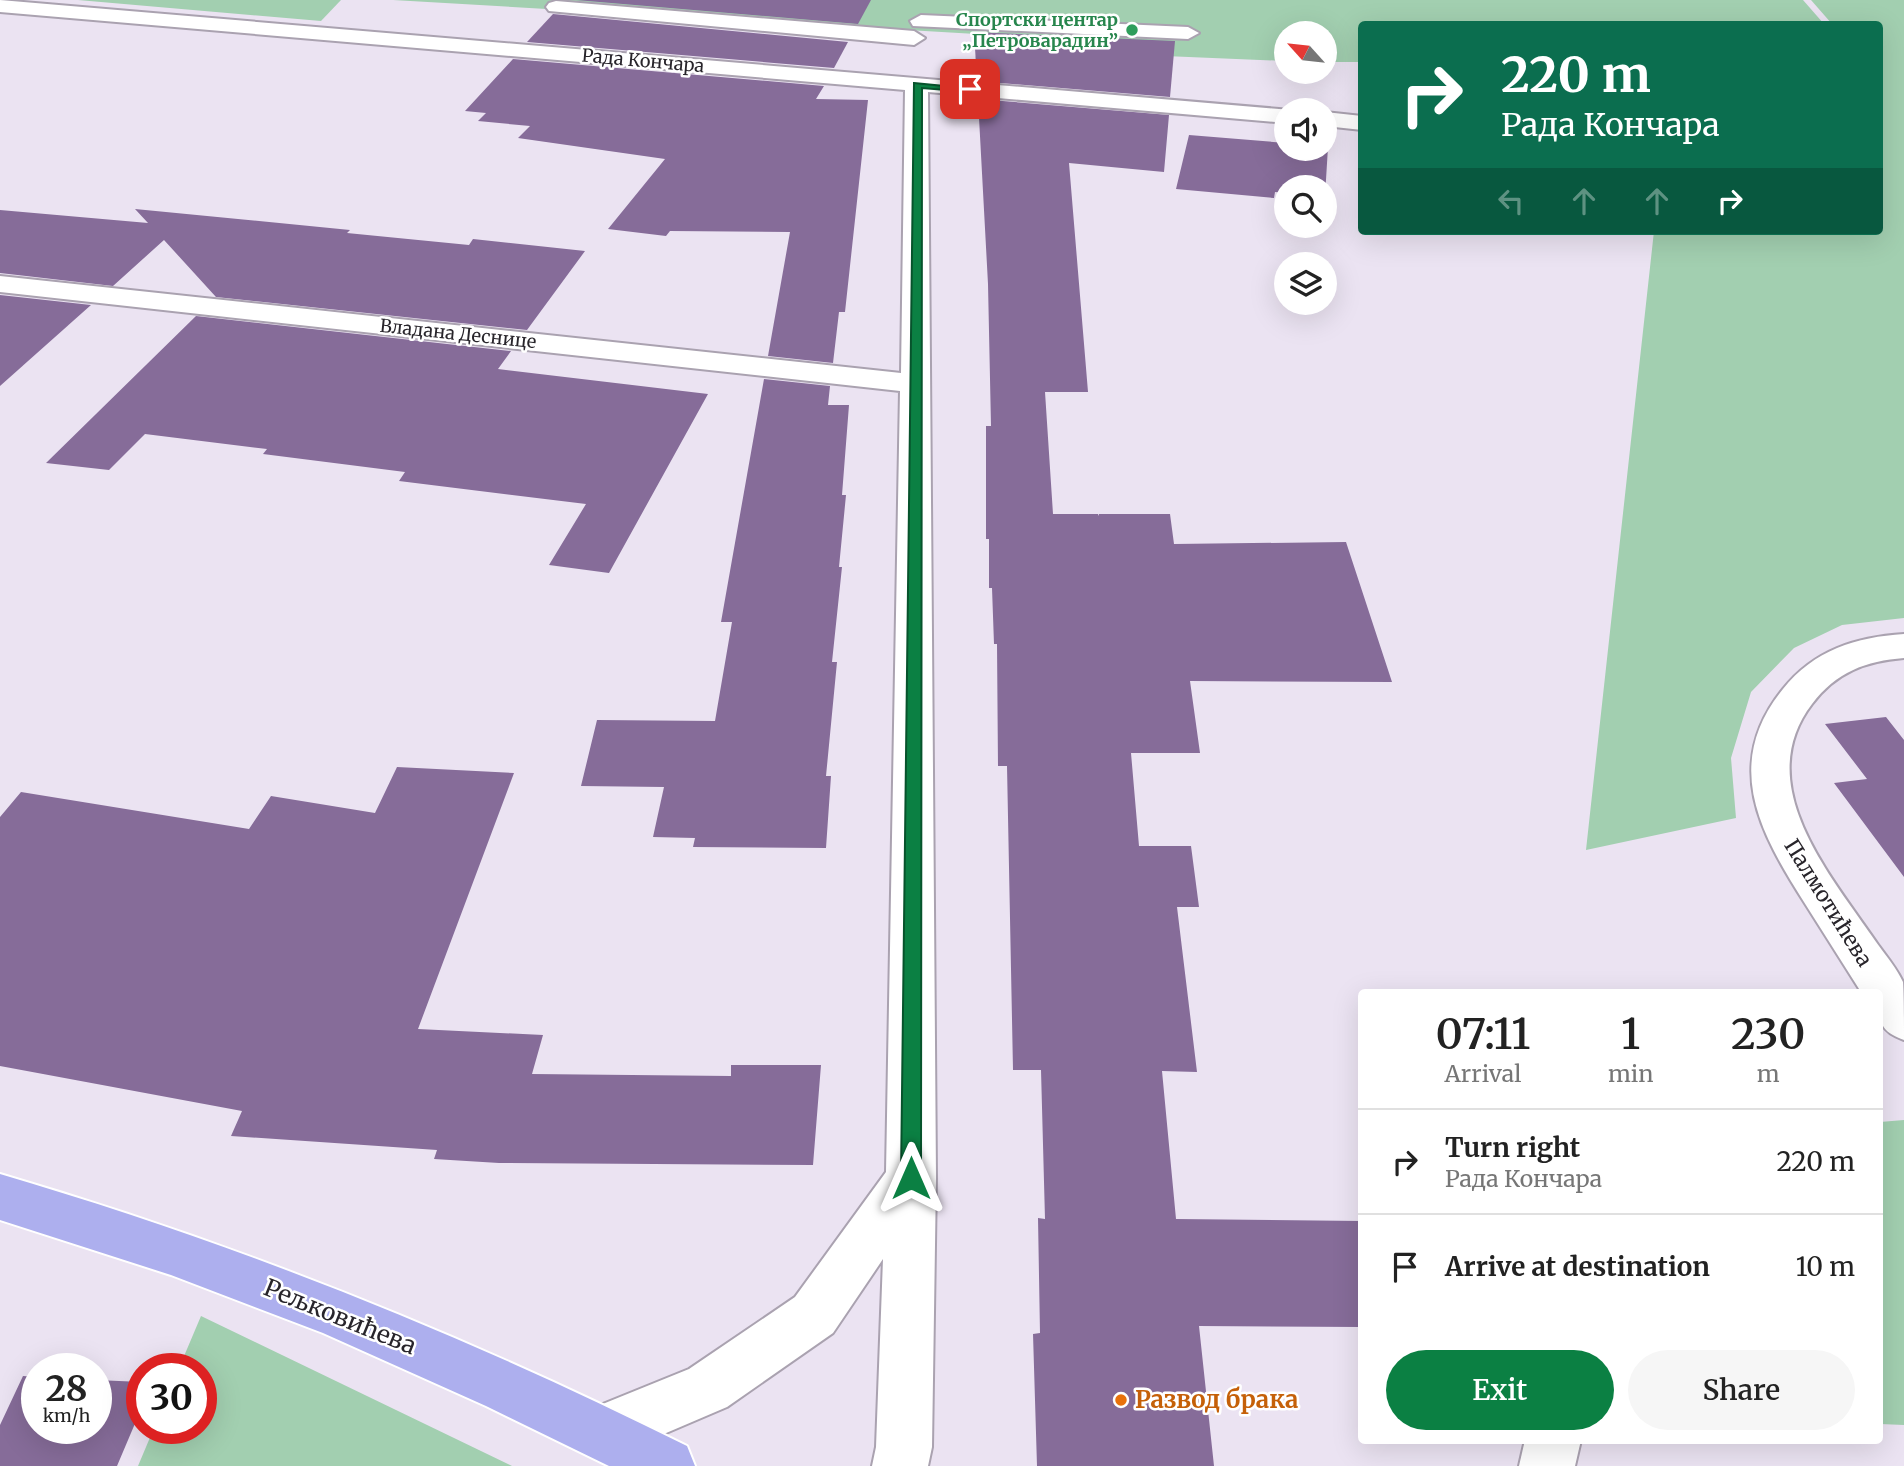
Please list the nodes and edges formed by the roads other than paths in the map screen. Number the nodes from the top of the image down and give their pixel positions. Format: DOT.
graph roads {
  1 [pos="928,0"];
  2 [pos="1060,0"];
  3 [pos="0,6"];
  4 [pos="556,6"];
  5 [pos="1057,27"];
  6 [pos="918,29"];
  7 [pos="1188,33"];
  8 [pos="905,83"];
  9 [pos="1274,115"];
  10 [pos="1337,120"];
  11 [pos="1358,122"];
  12 [pos="0,284"];
  13 [pos="916,384"];
  14 [pos="1904,646"];
  15 [pos="1904,1021"];
  16 [pos="911,1178"];
  17 [pos="0,1197"];
  18 [pos="603,1432"];
  19 [pos="1552,1444"];
  20 [pos="667,1466"];
  21 [pos="900,1466"];
  22 [pos="1547,1466"];
  1 -- 6 [label="street"];
  2 -- 5 [label="street"];
  3 -- 8 [label="street, Рада Кончара"];
  4 -- 6 [label="street"];
  5 -- 6 [label="street"];
  5 -- 7 [label="street"];
  6 -- 8 [label="street"];
  8 -- 9 [label="street, Рада Кончара"];
  8 -- 13 [label="street"];
  10 -- 11 [label="street"];
  12 -- 13 [label="street, Владана Деснице"];
  13 -- 16 [label="street"];
  14 -- 15 [label="street, Палмотићева"];
  16 -- 18 [label="street"];
  16 -- 21 [label="street"];
  17 -- 18 [label="main road, Рељковићева"];
  18 -- 20 [label="main road, Рељковићева"];
  19 -- 22 [label="street"];
}
